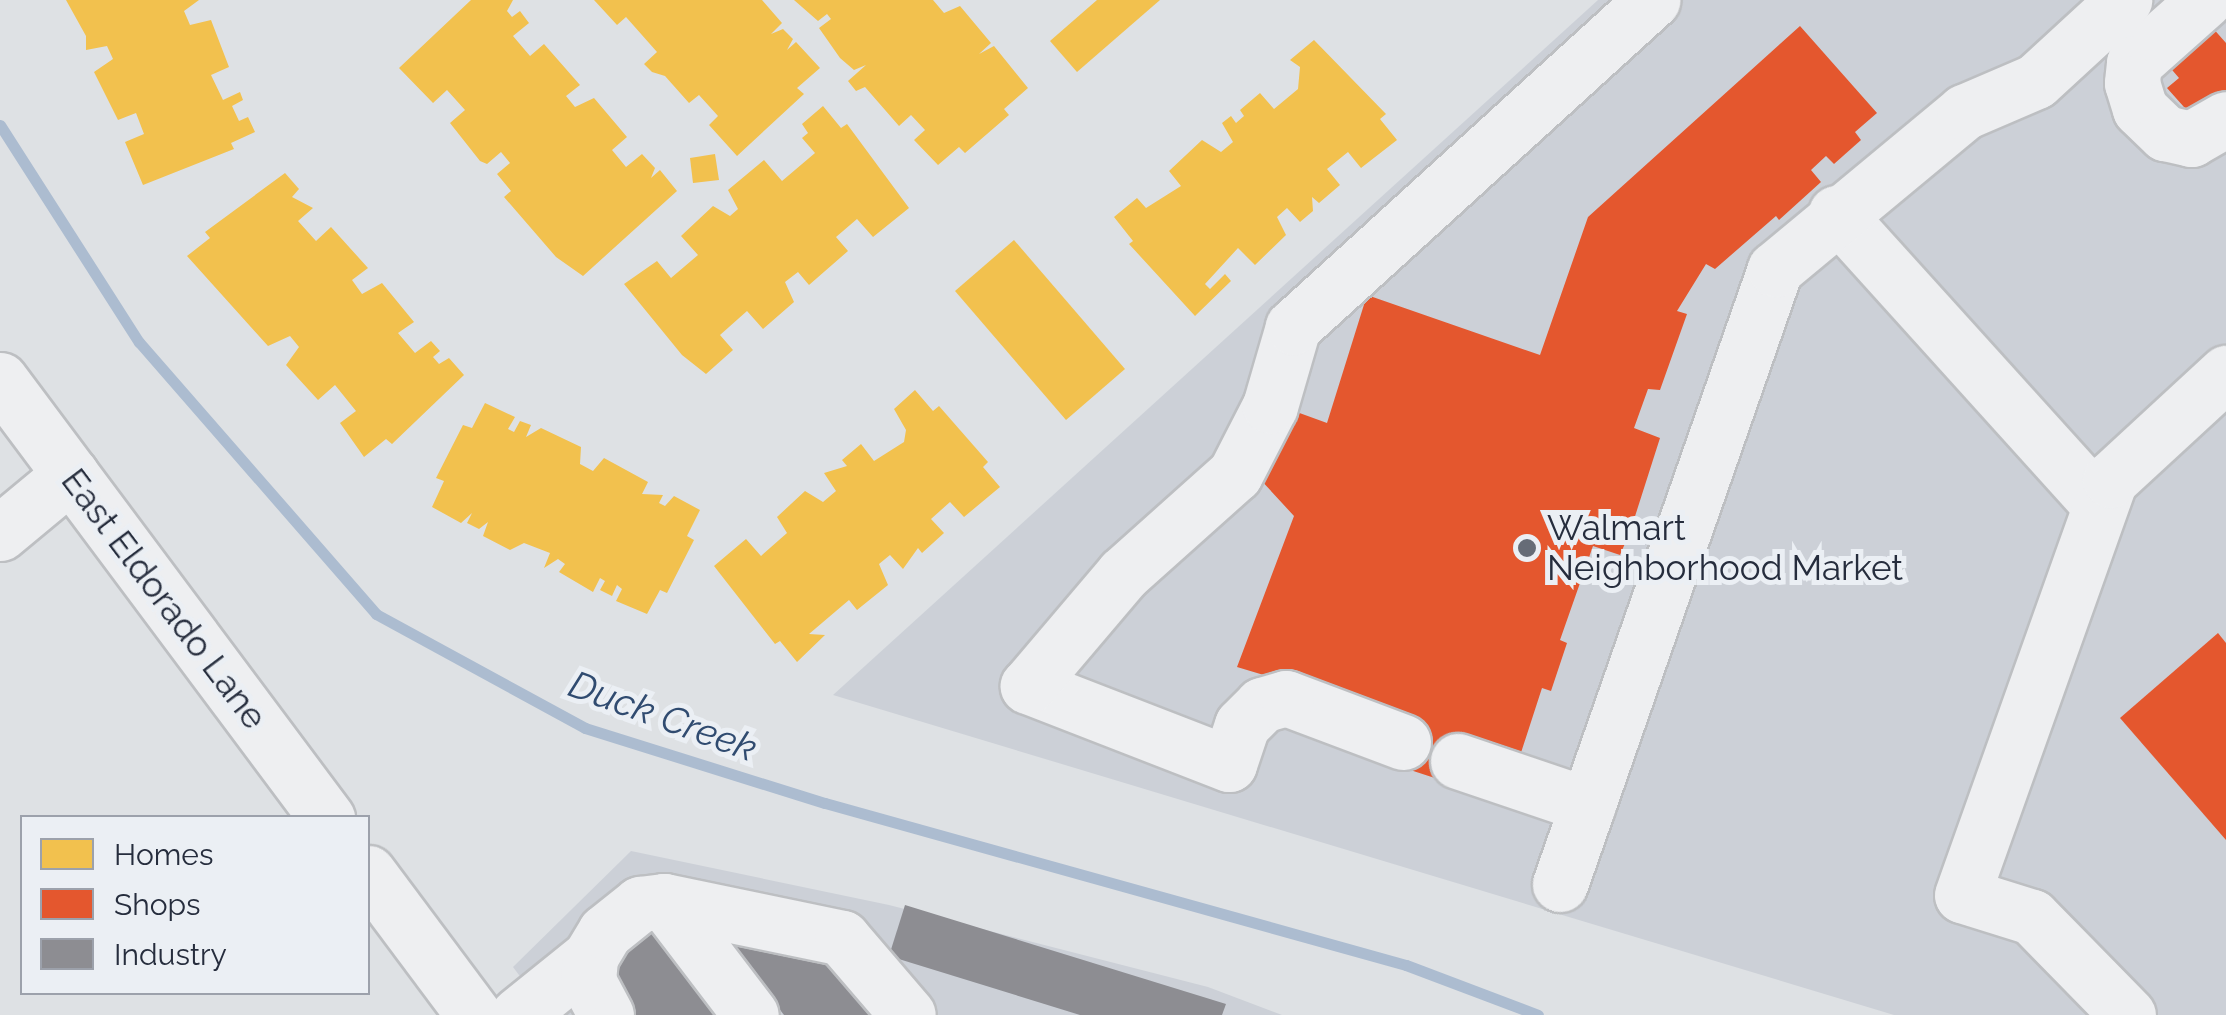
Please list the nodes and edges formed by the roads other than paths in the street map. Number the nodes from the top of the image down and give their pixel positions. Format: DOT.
graph roads {
  1 [pos="1652,0"];
  2 [pos="2124,0"];
  3 [pos="2205,0"];
  4 [pos="2226,120"];
  5 [pos="1836,214"];
  6 [pos="2226,373"];
  7 [pos="0,380"];
  8 [pos="71,474"];
  9 [pos="2100,504"];
  10 [pos="0,534"];
  11 [pos="1404,742"];
  12 [pos="1458,761"];
  13 [pos="1588,805"];
  14 [pos="324,815"];
  15 [pos="370,875"];
  16 [pos="1560,884"];
  17 [pos="664,900"];
  18 [pos="590,957"];
  19 [pos="474,1015"];
  20 [pos="518,1015"];
  21 [pos="606,1015"];
  22 [pos="751,1015"];
  23 [pos="908,1015"];
  24 [pos="2128,1015"];
  1 -- 11 [label="street"];
  2 -- 5 [label="street"];
  3 -- 4 [label="street"];
  5 -- 9 [label="street"];
  5 -- 13 [label="street"];
  6 -- 9 [label="street"];
  7 -- 8 [label="street, East Eldorado Lane"];
  8 -- 10 [label="street"];
  8 -- 14 [label="street, East Eldorado Lane"];
  9 -- 24 [label="street"];
  12 -- 13 [label="street"];
  13 -- 16 [label="street"];
  15 -- 19 [label="street"];
  17 -- 18 [label="street"];
  17 -- 22 [label="street"];
  17 -- 23 [label="street"];
  18 -- 20 [label="street"];
  18 -- 21 [label="street"];
}
